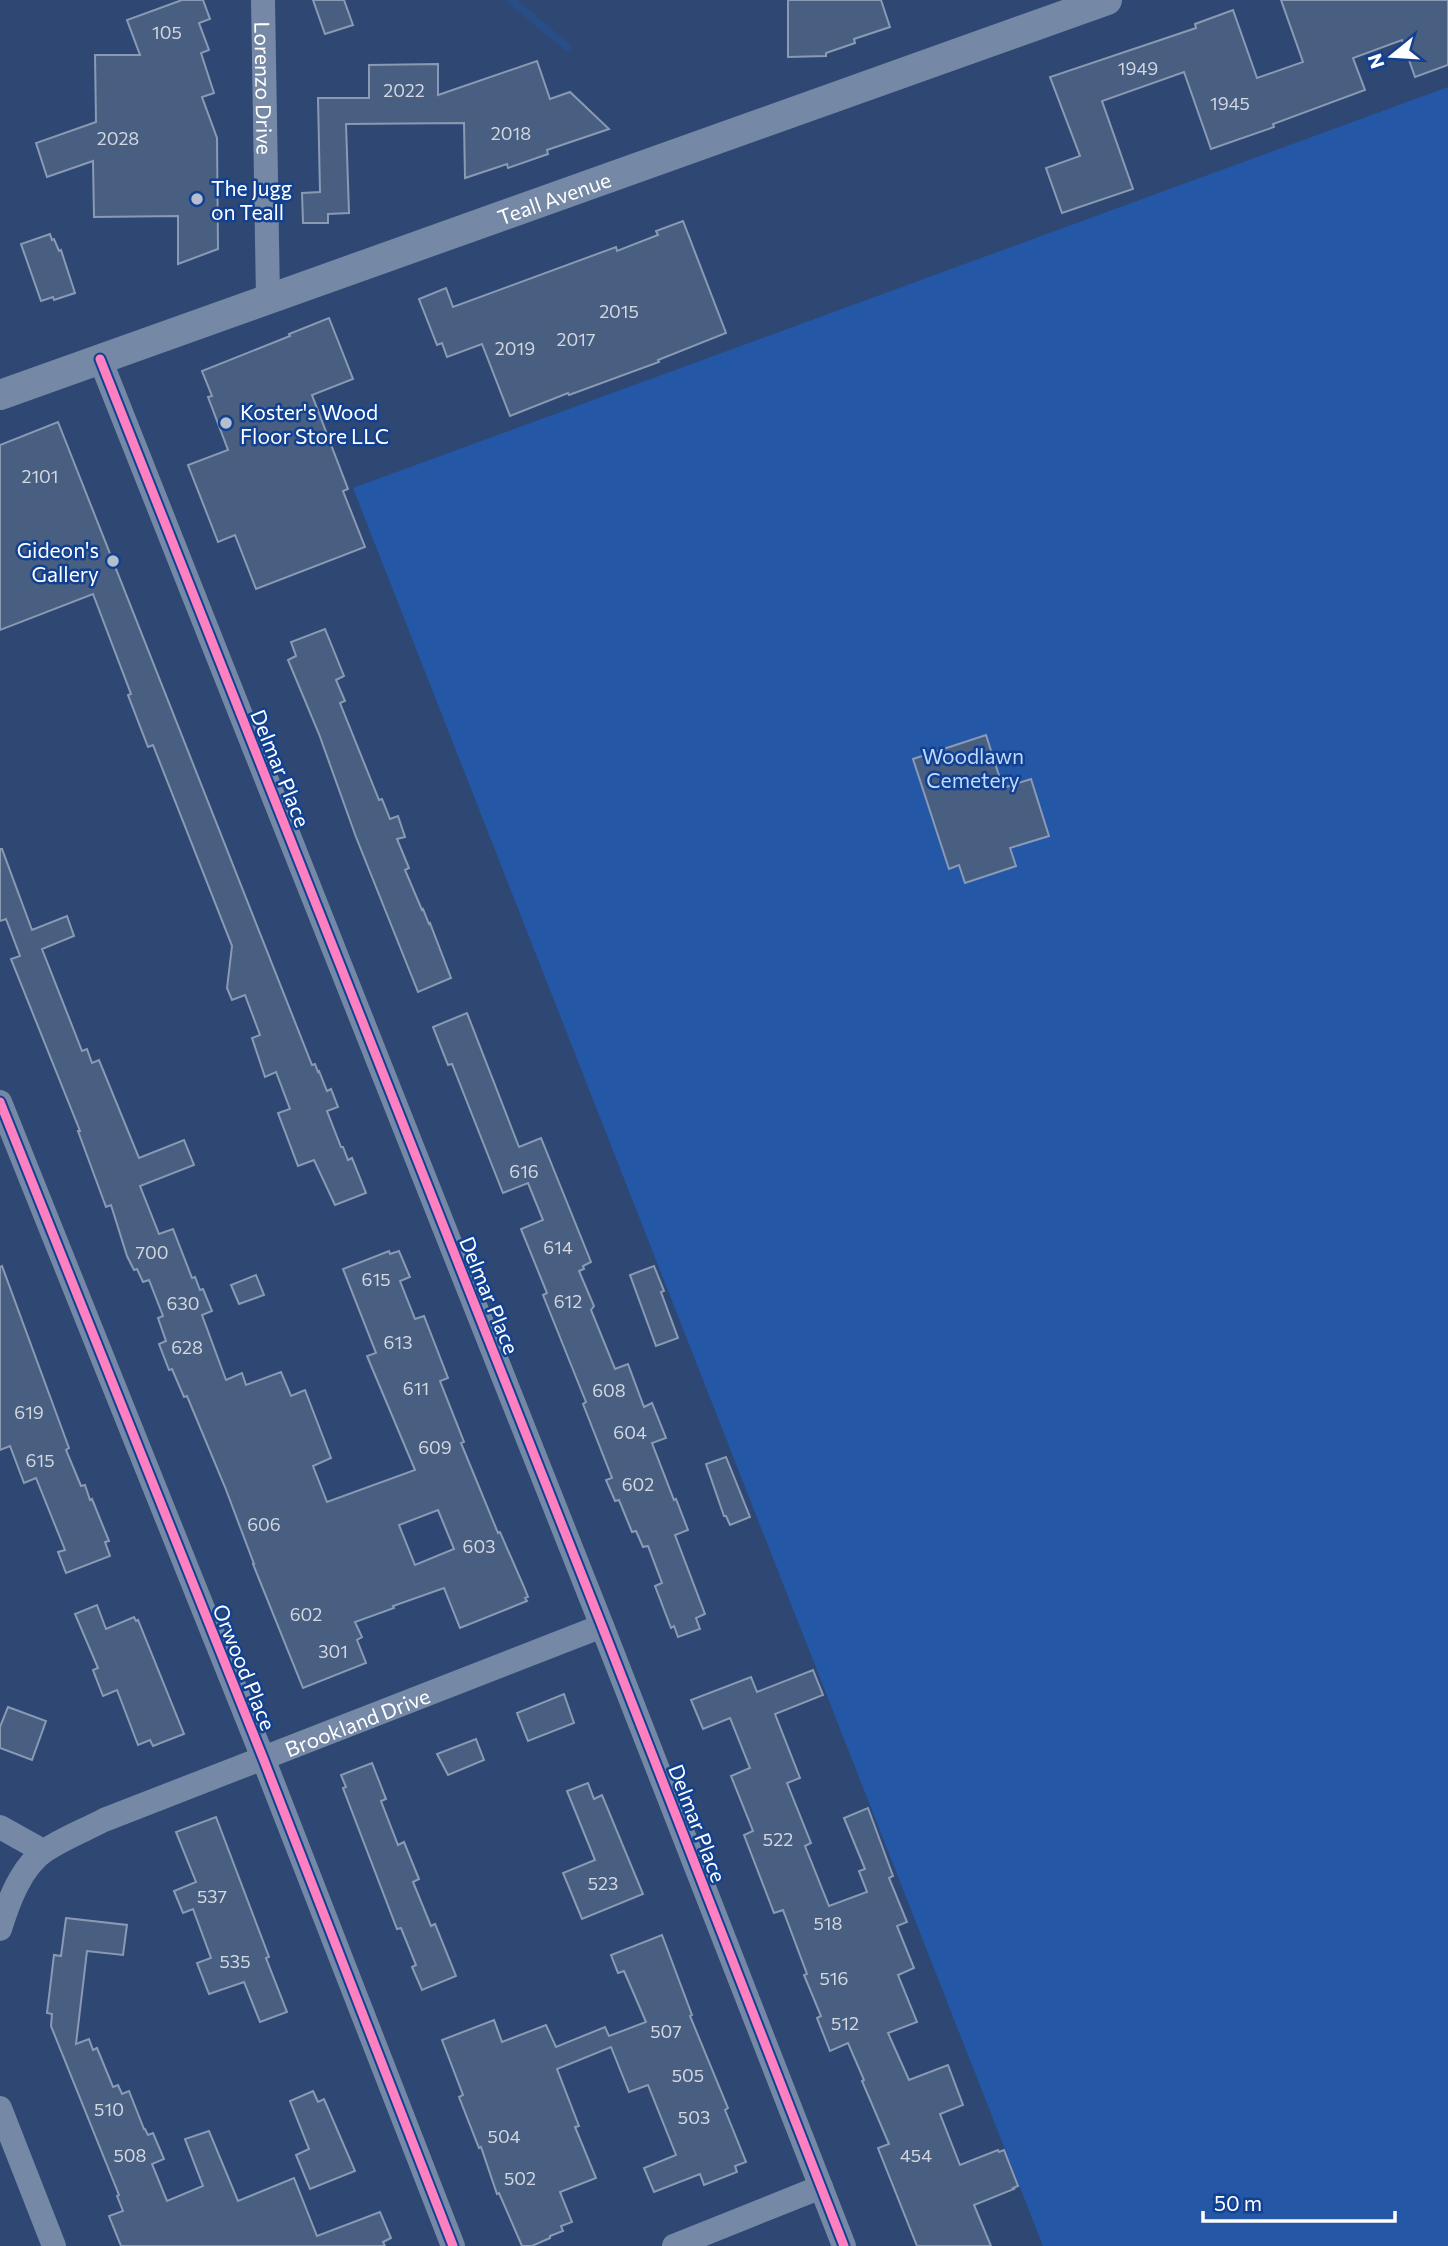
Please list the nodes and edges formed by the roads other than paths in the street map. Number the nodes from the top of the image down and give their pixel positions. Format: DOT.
graph roads {
  1 [pos="263,0"];
  2 [pos="1107,0"];
  3 [pos="268,299"];
  4 [pos="100,359"];
  5 [pos="0,396"];
  6 [pos="0,1102"];
  7 [pos="602,1626"];
  8 [pos="262,1758"];
  9 [pos="0,1827"];
  10 [pos="43,1851"];
  11 [pos="0,1929"];
  12 [pos="0,2108"];
  13 [pos="821,2187"];
  14 [pos="54,2246"];
  15 [pos="453,2246"];
  16 [pos="674,2246"];
  17 [pos="844,2246"];
  1 -- 3 [label="street, Lorenzo Drive"];
  2 -- 3 [label="street, Teall Avenue"];
  3 -- 4 [label="street, Teall Avenue"];
  4 -- 5 [label="street, Teall Avenue"];
  4 -- 7 [label="street, Delmar Place"];
  6 -- 8 [label="street, Orwood Place"];
  7 -- 8 [label="street, Brookland Drive"];
  7 -- 13 [label="street, Delmar Place"];
  8 -- 10 [label="street, Brookland Drive"];
  8 -- 15 [label="street, Orwood Place"];
  9 -- 10 [label="street"];
  10 -- 11 [label="street"];
  12 -- 14 [label="street"];
  13 -- 16 [label="street"];
  13 -- 17 [label="street, Delmar Place"];
}
